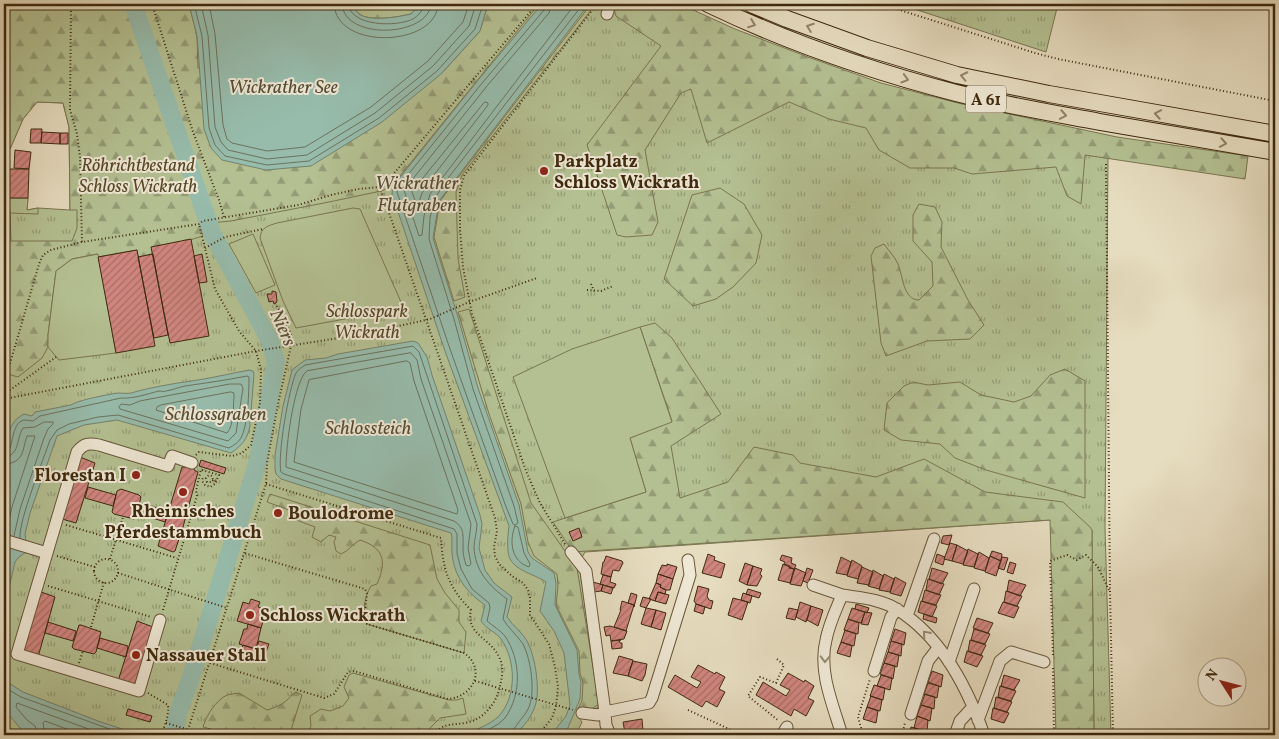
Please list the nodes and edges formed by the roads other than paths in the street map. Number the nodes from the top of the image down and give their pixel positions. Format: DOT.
graph roads {
  1 [pos="708,4"];
  2 [pos="751,4"];
  3 [pos="1275,134"];
  4 [pos="1275,152"];
  5 [pos="197,466"];
  6 [pos="4,540"];
  7 [pos="934,540"];
  8 [pos="571,552"];
  9 [pos="47,553"];
  10 [pos="688,560"];
  11 [pos="813,585"];
  12 [pos="974,589"];
  13 [pos="842,595"];
  14 [pos="897,609"];
  15 [pos="907,616"];
  16 [pos="160,620"];
  17 [pos="938,648"];
  18 [pos="949,662"];
  19 [pos="1050,662"];
  20 [pos="874,671"];
  21 [pos="972,708"];
  22 [pos="582,713"];
  23 [pos="602,714"];
  24 [pos="911,714"];
  25 [pos="978,720"];
  26 [pos="610,735"];
  27 [pos="842,735"];
  28 [pos="955,735"];
  29 [pos="984,735"];
  1 -- 4 [label="highway, A 61, one-way"];
  3 -- 2 [label="highway, A 61, one-way"];
  5 -- 9 [label="street"];
  6 -- 9 [label="street"];
  7 -- 15 [label="street"];
  8 -- 23 [label="street"];
  9 -- 16 [label="street"];
  10 -- 23 [label="street"];
  11 -- 13 [label="street"];
  12 -- 18 [label="street"];
  13 -- 14 [label="street"];
  13 -- 27 [label="street, one-way"];
  14 -- 15 [label="street"];
  14 -- 20 [label="street"];
  17 -- 15 [label="street, one-way"];
  17 -- 18 [label="street"];
  17 -- 24 [label="street"];
  18 -- 21 [label="street"];
  19 -- 25 [label="street"];
  21 -- 25 [label="street"];
  21 -- 28 [label="street"];
  22 -- 23 [label="street"];
  23 -- 26 [label="street"];
  25 -- 29 [label="street"];
}
